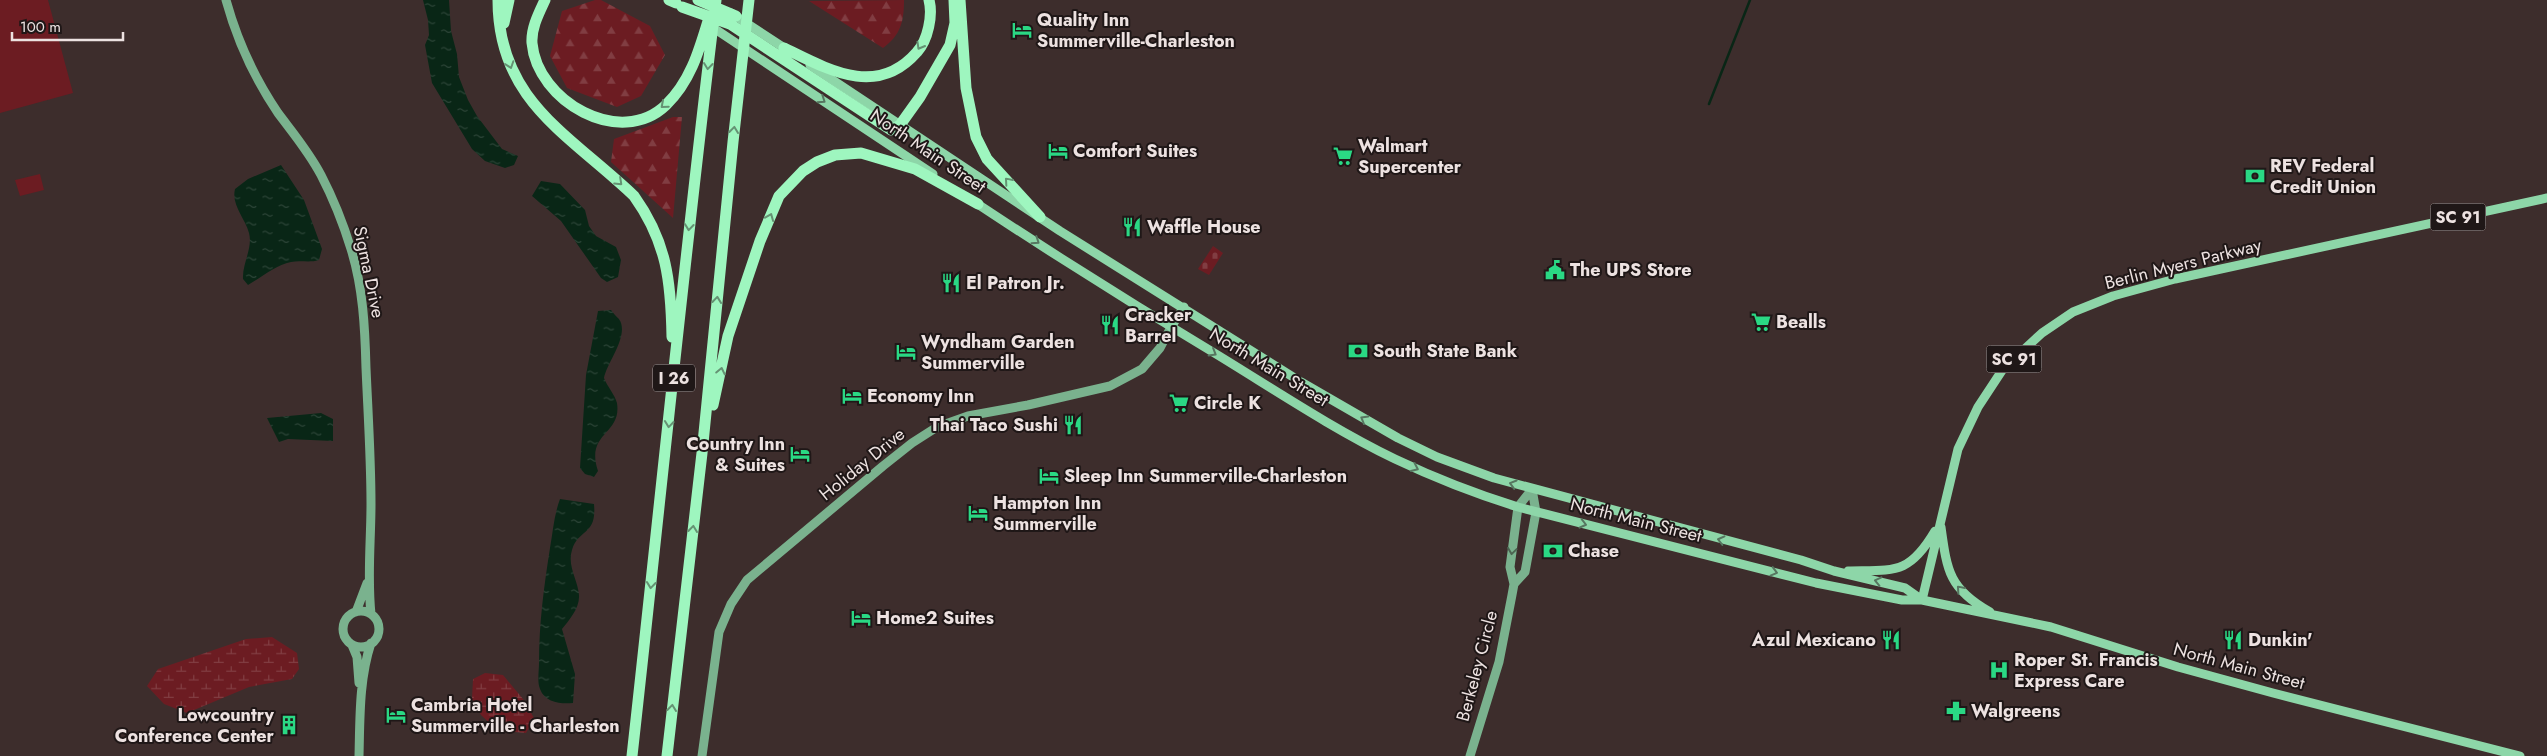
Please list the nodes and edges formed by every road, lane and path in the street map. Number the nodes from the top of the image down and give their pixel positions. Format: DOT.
graph roads {
  1 [pos="226,0"];
  2 [pos="498,0"];
  3 [pos="509,0"];
  4 [pos="545,0"];
  5 [pos="698,0"];
  6 [pos="714,0"];
  7 [pos="750,0"];
  8 [pos="756,0"];
  9 [pos="929,0"];
  10 [pos="954,0"];
  11 [pos="960,0"];
  12 [pos="675,3"];
  13 [pos="736,16"];
  14 [pos="502,42"];
  15 [pos="784,54"];
  16 [pos="742,59"];
  17 [pos="900,125"];
  18 [pos="2547,198"];
  19 [pos="978,204"];
  20 [pos="1040,218"];
  21 [pos="1184,307"];
  22 [pos="1171,327"];
  23 [pos="673,388"];
  24 [pos="702,453"];
  25 [pos="1532,489"];
  26 [pos="1518,508"];
  27 [pos="1536,512"];
  28 [pos="1940,522"];
  29 [pos="1834,571"];
  30 [pos="368,581"];
  31 [pos="1514,584"];
  32 [pos="1922,600"];
  33 [pos="356,612"];
  34 [pos="371,614"];
  35 [pos="1999,616"];
  36 [pos="371,643"];
  37 [pos="352,645"];
  38 [pos="361,698"];
  39 [pos="359,756"];
  40 [pos="632,756"];
  41 [pos="667,756"];
  42 [pos="702,756"];
  43 [pos="1470,756"];
  44 [pos="2520,756"];
  1 -- 30 [label="street, Sigma Drive"];
  2 -- 14 [label="highway"];
  3 -- 14 [label="highway"];
  6 -- 4 [label="highway, one-way"];
  5 -- 13 [label="highway"];
  6 -- 13 [label="main road"];
  6 -- 23 [label="highway, I 26, one-way"];
  7 -- 16 [label="highway, I 26"];
  8 -- 16 [label="highway"];
  9 -- 15 [label="highway, one-way"];
  10 -- 17 [label="highway"];
  20 -- 11 [label="highway, one-way"];
  12 -- 15 [label="highway"];
  12 -- 19 [label="main road, North Main Street, one-way"];
  13 -- 15 [label="main road"];
  14 -- 23 [label="highway, one-way"];
  15 -- 17 [label="highway"];
  24 -- 16 [label="highway, I 26, one-way"];
  17 -- 20 [label="main road, North Main Street"];
  18 -- 28 [label="main road, Berlin Myers Parkway / SC 91"];
  19 -- 22 [label="main road, North Main Street, one-way"];
  24 -- 19 [label="highway, one-way"];
  20 -- 21 [label="main road, North Main Street"];
  21 -- 22 [label="main road"];
  25 -- 21 [label="main road, North Main Street, one-way"];
  22 -- 26 [label="main road, North Main Street, one-way"];
  22 -- 42 [label="street, Holiday Drive"];
  23 -- 40 [label="highway, I 26, one-way"];
  41 -- 24 [label="highway, I 26, one-way"];
  25 -- 26 [label="street, Berkeley Circle"];
  25 -- 27 [label="street, Berkeley Circle"];
  29 -- 25 [label="main road, North Main Street, one-way"];
  26 -- 27 [label="main road, North Main Street"];
  26 -- 31 [label="street, Berkeley Circle, one-way"];
  27 -- 31 [label="street, Berkeley Circle"];
  27 -- 32 [label="main road, North Main Street, one-way"];
  28 -- 29 [label="main road"];
  28 -- 32 [label="main road, Berlin Myers Parkway / SC 91"];
  35 -- 28 [label="main road, one-way"];
  32 -- 29 [label="main road, North Main Street, one-way"];
  30 -- 33 [label="street, Sigma Drive"];
  30 -- 34 [label="street, Sigma Drive"];
  31 -- 43 [label="street, Berkeley Circle"];
  32 -- 35 [label="main road, North Main Street"];
  33 -- 34 [label="street"];
  33 -- 37 [label="street"];
  34 -- 36 [label="street"];
  35 -- 44 [label="main road, North Main Street"];
  36 -- 37 [label="street"];
  36 -- 38 [label="street"];
  37 -- 38 [label="street"];
  38 -- 39 [label="street"];
}
